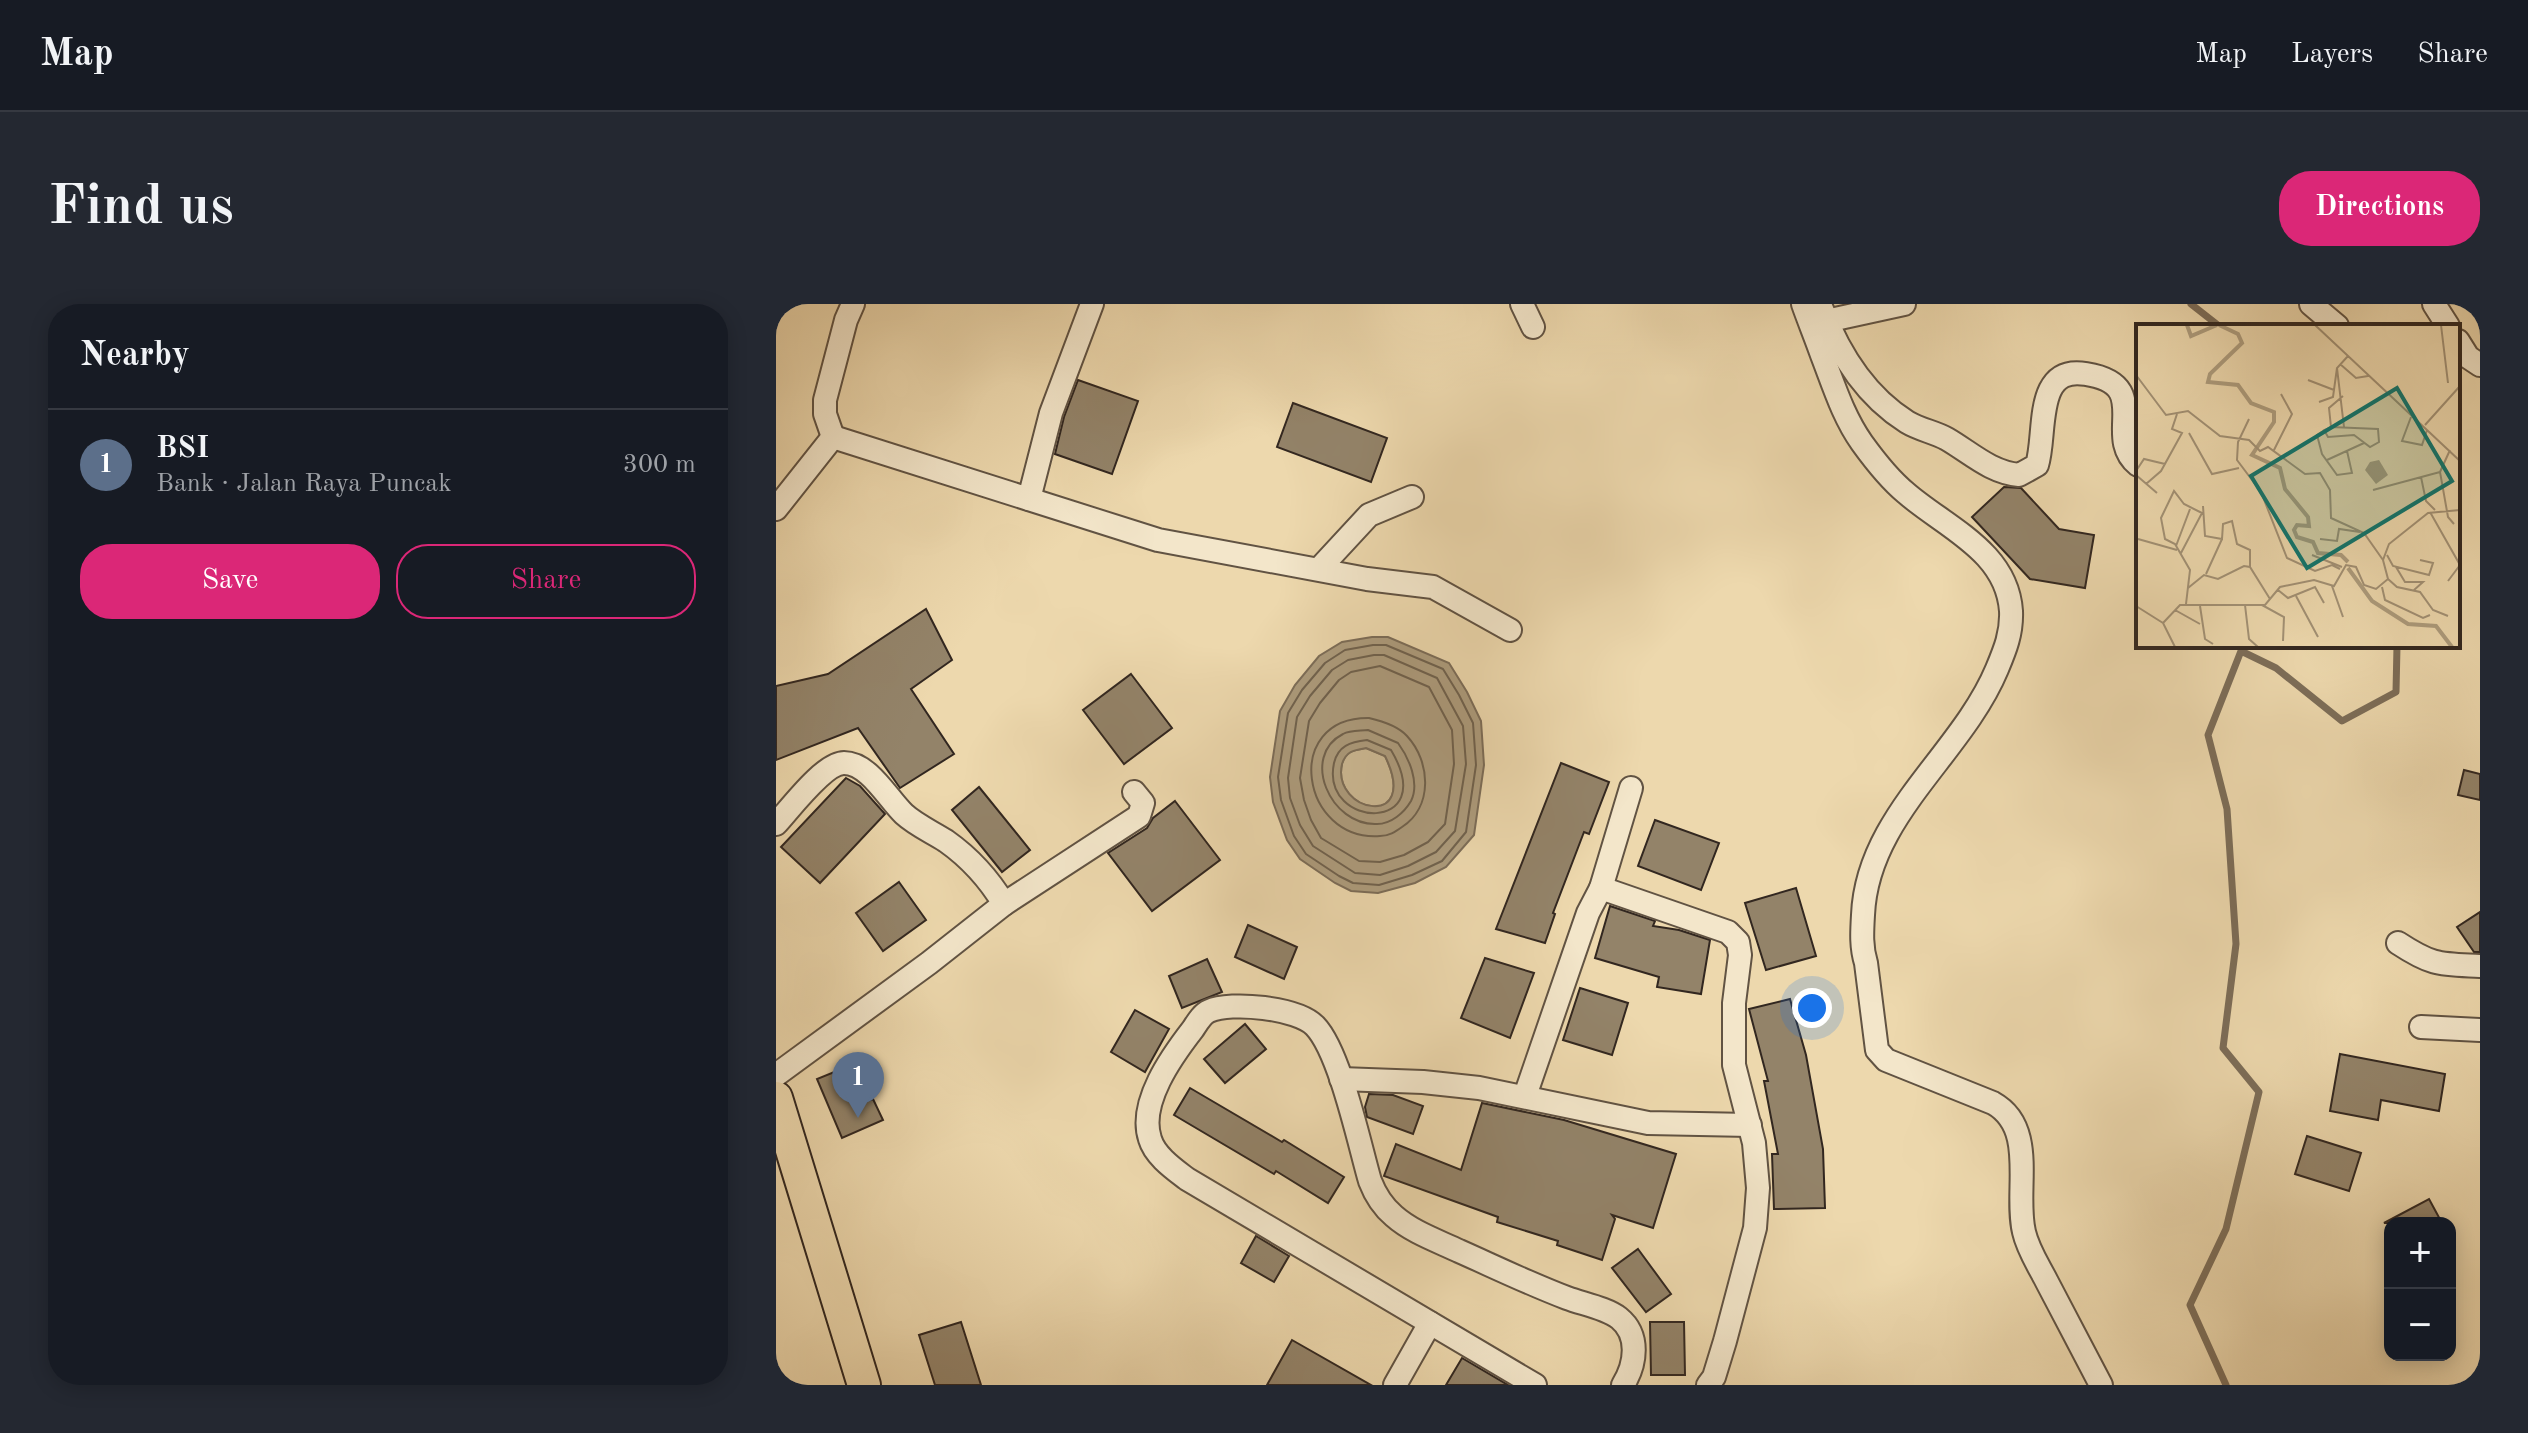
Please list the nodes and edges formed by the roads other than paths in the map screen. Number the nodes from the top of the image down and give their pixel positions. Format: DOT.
graph roads {
  1 [pos="853,304"];
  2 [pos="1092,304"];
  3 [pos="1522,304"];
  4 [pos="1803,304"];
  5 [pos="1904,304"];
  6 [pos="2311,304"];
  7 [pos="2434,304"];
  8 [pos="1823,312"];
  9 [pos="2335,324"];
  10 [pos="2447,324"];
  11 [pos="1533,327"];
  12 [pos="2460,344"];
  13 [pos="2480,365"];
  14 [pos="833,437"];
  15 [pos="2136,463"];
  16 [pos="1412,497"];
  17 [pos="1029,499"];
  18 [pos="776,509"];
  19 [pos="1319,569"];
  20 [pos="1510,630"];
  21 [pos="1631,788"];
  22 [pos="1134,792"];
  23 [pos="776,824"];
  24 [pos="1601,888"];
  25 [pos="1004,904"];
  26 [pos="2398,943"];
  27 [pos="2480,966"];
  28 [pos="2421,1027"];
  29 [pos="2480,1030"];
  30 [pos="776,1075"];
  31 [pos="1341,1079"];
  32 [pos="1525,1096"];
  33 [pos="779,1115"];
  34 [pos="1750,1125"];
  35 [pos="1430,1323"];
  36 [pos="864,1385"];
  37 [pos="1395,1385"];
  38 [pos="1535,1385"];
  39 [pos="1623,1385"];
  40 [pos="1708,1385"];
  41 [pos="2101,1385"];
  1 -- 14 [label="street"];
  2 -- 17 [label="street"];
  3 -- 11 [label="street"];
  4 -- 41 [label="street"];
  5 -- 8 [label="street"];
  6 -- 9 [label="street"];
  7 -- 10 [label="street"];
  8 -- 15 [label="street"];
  12 -- 13 [label="street"];
  14 -- 17 [label="street"];
  14 -- 18 [label="street"];
  16 -- 19 [label="street"];
  17 -- 19 [label="street"];
  19 -- 20 [label="street"];
  21 -- 24 [label="street"];
  22 -- 25 [label="street"];
  23 -- 25 [label="street"];
  24 -- 32 [label="street"];
  24 -- 34 [label="street"];
  25 -- 30 [label="street"];
  26 -- 27 [label="street"];
  28 -- 29 [label="street"];
  31 -- 32 [label="street"];
  31 -- 35 [label="street"];
  31 -- 39 [label="street"];
  32 -- 34 [label="street"];
  33 -- 36 [label="highway"];
  34 -- 40 [label="street"];
  35 -- 37 [label="street"];
  35 -- 38 [label="street"];
}
